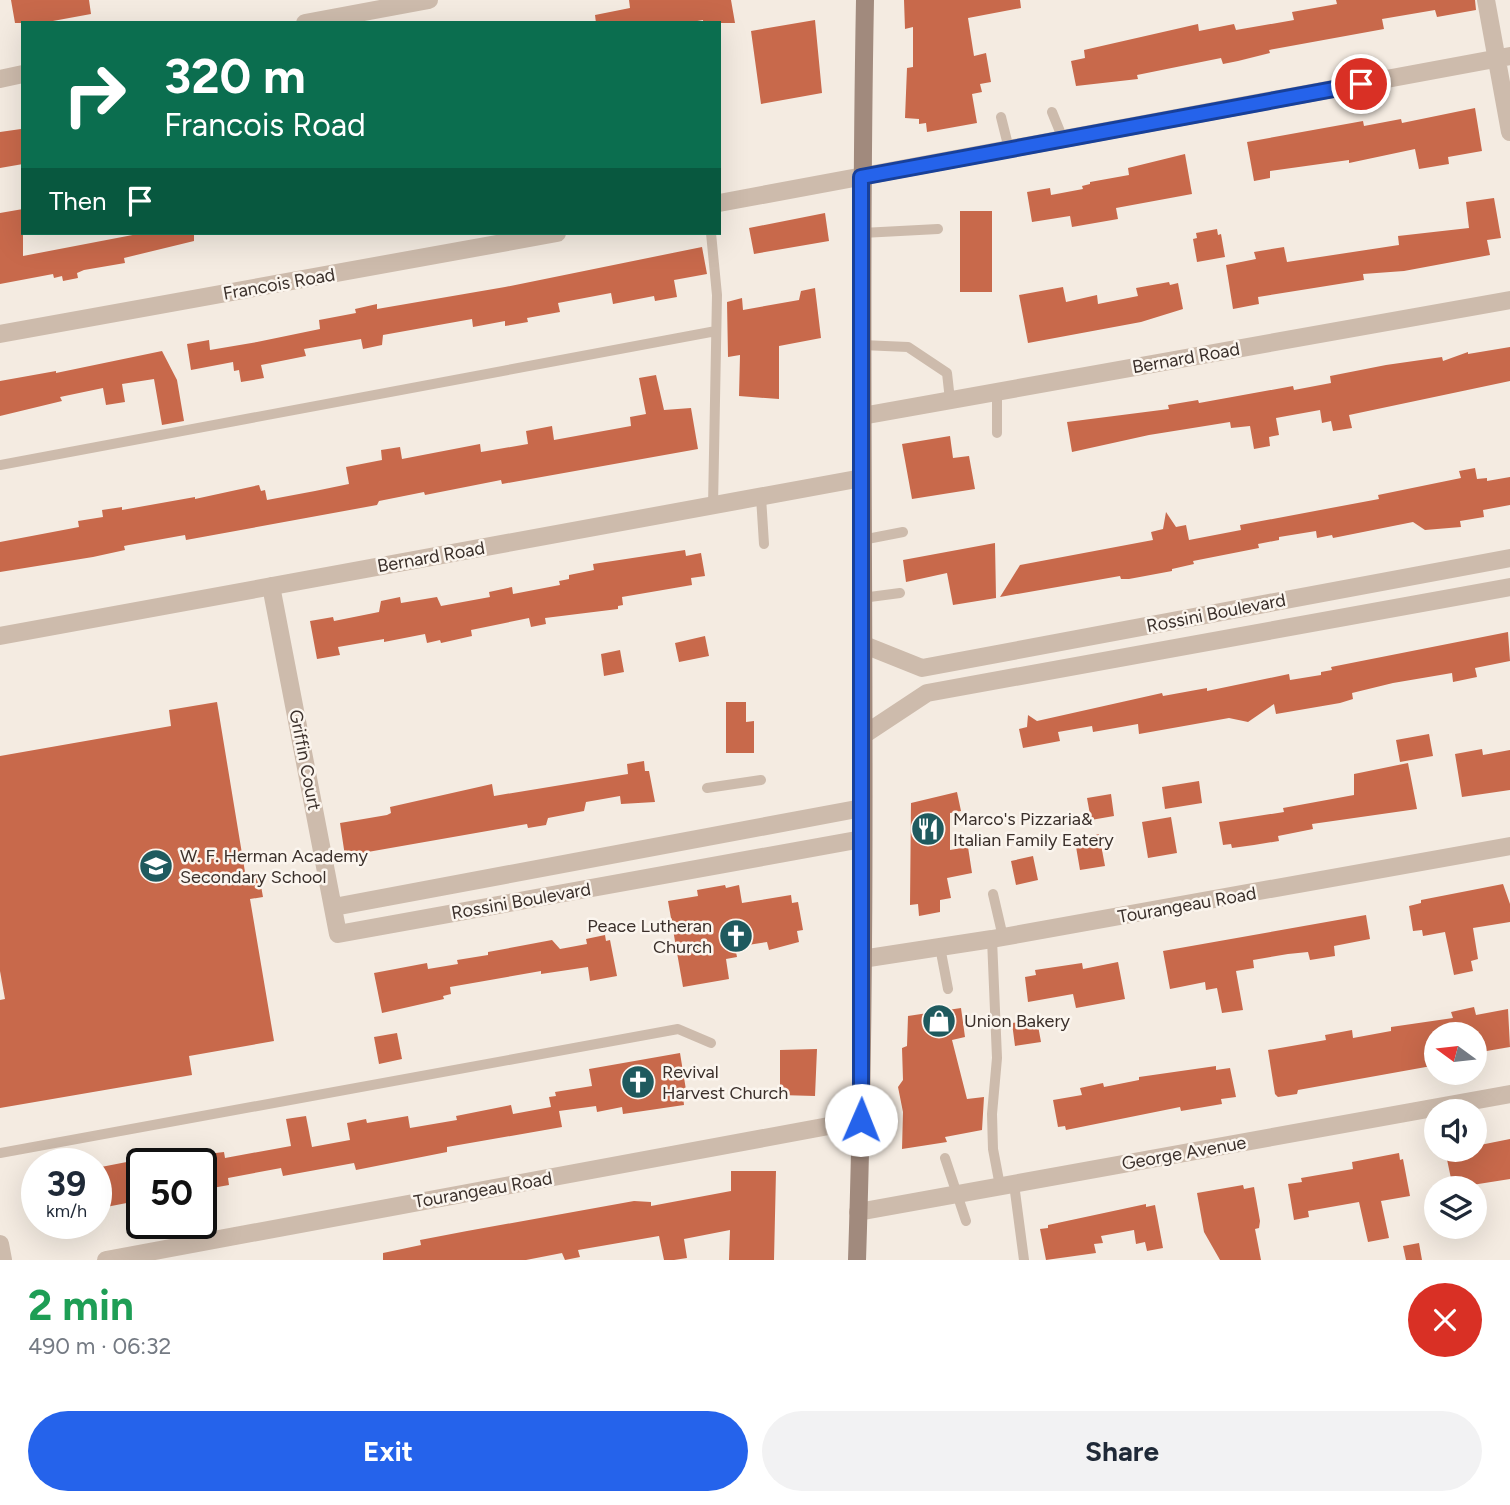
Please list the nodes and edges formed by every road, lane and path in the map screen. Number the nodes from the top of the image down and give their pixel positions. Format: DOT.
graph roads {
  1 [pos="429,0"];
  2 [pos="865,0"];
  3 [pos="1486,0"];
  4 [pos="316,21"];
  5 [pos="1503,58"];
  6 [pos="21,74"];
  7 [pos="0,79"];
  8 [pos="1052,112"];
  9 [pos="1001,117"];
  10 [pos="1510,132"];
  11 [pos="1063,139"];
  12 [pos="1009,149"];
  13 [pos="861,177"];
  14 [pos="721,203"];
  15 [pos="938,229"];
  16 [pos="862,233"];
  17 [pos="546,235"];
  18 [pos="711,235"];
  19 [pos="1510,300"];
  20 [pos="716,331"];
  21 [pos="0,334"];
  22 [pos="862,345"];
  23 [pos="997,391"];
  24 [pos="950,400"];
  25 [pos="862,416"];
  26 [pos="997,433"];
  27 [pos="0,465"];
  28 [pos="862,478"];
  29 [pos="761,497"];
  30 [pos="713,506"];
  31 [pos="903,532"];
  32 [pos="862,540"];
  33 [pos="764,544"];
  34 [pos="1510,558"];
  35 [pos="271,586"];
  36 [pos="1510,587"];
  37 [pos="900,593"];
  38 [pos="862,598"];
  39 [pos="0,636"];
  40 [pos="862,644"];
  41 [pos="922,668"];
  42 [pos="927,693"];
  43 [pos="862,736"];
  44 [pos="761,780"];
  45 [pos="707,788"];
  46 [pos="862,808"];
  47 [pos="697,839"];
  48 [pos="862,839"];
  49 [pos="1510,846"];
  50 [pos="704,868"];
  51 [pos="993,894"];
  52 [pos="334,907"];
  53 [pos="338,934"];
  54 [pos="997,938"];
  55 [pos="940,947"];
  56 [pos="862,959"];
  57 [pos="948,989"];
  58 [pos="711,1043"];
  59 [pos="1510,1094"];
  60 [pos="861,1120"];
  61 [pos="0,1153"];
  62 [pos="945,1158"];
  63 [pos="1007,1185"];
  64 [pos="956,1194"];
  65 [pos="859,1212"];
  66 [pos="966,1221"];
  67 [pos="0,1244"];
  68 [pos="3,1260"];
  69 [pos="106,1260"];
  70 [pos="857,1260"];
  71 [pos="1024,1260"];
  1 -- 4 [label="street"];
  2 -- 13 [label="main road"];
  3 -- 5 [label="street"];
  5 -- 10 [label="street"];
  5 -- 11 [label="street"];
  6 -- 7 [label="street"];
  8 -- 11 [label="lane"];
  9 -- 12 [label="lane"];
  11 -- 12 [label="street"];
  12 -- 13 [label="street"];
  13 -- 14 [label="street"];
  13 -- 16 [label="main road"];
  15 -- 16 [label="lane"];
  16 -- 22 [label="main road"];
  17 -- 21 [label="street, Francois Road"];
  18 -- 20 [label="lane"];
  19 -- 23 [label="street, Bernard Road"];
  20 -- 27 [label="lane"];
  20 -- 30 [label="lane"];
  22 -- 24 [label="lane"];
  22 -- 25 [label="main road"];
  23 -- 24 [label="street, Bernard Road"];
  23 -- 26 [label="lane"];
  24 -- 25 [label="street, Bernard Road"];
  25 -- 28 [label="main road"];
  28 -- 29 [label="street, Bernard Road"];
  28 -- 32 [label="main road"];
  29 -- 30 [label="street, Bernard Road"];
  29 -- 33 [label="lane"];
  30 -- 35 [label="street, Bernard Road"];
  31 -- 32 [label="lane"];
  32 -- 38 [label="main road"];
  34 -- 41 [label="street, Rossini Boulevard"];
  35 -- 39 [label="street, Bernard Road"];
  35 -- 52 [label="street, Griffin Court"];
  36 -- 42 [label="street, Rossini Boulevard"];
  37 -- 38 [label="lane"];
  38 -- 40 [label="main road"];
  40 -- 41 [label="street"];
  40 -- 43 [label="main road"];
  41 -- 42 [label="street"];
  42 -- 43 [label="street, Rossini Boulevard"];
  43 -- 46 [label="main road"];
  44 -- 45 [label="lane"];
  46 -- 47 [label="street, Rossini Boulevard"];
  46 -- 48 [label="main road"];
  47 -- 50 [label="street"];
  47 -- 52 [label="street, Rossini Boulevard"];
  48 -- 50 [label="street, Rossini Boulevard"];
  48 -- 56 [label="main road"];
  49 -- 54 [label="street, Tourangeau Road"];
  50 -- 53 [label="street, Rossini Boulevard"];
  51 -- 54 [label="lane"];
  52 -- 53 [label="street, Griffin Court"];
  54 -- 55 [label="street, Tourangeau Road"];
  54 -- 63 [label="lane"];
  55 -- 56 [label="street, Tourangeau Road"];
  55 -- 57 [label="lane"];
  56 -- 60 [label="main road"];
  58 -- 61 [label="lane"];
  59 -- 63 [label="street, George Avenue"];
  60 -- 65 [label="main road"];
  60 -- 69 [label="street, Tourangeau Road"];
  62 -- 64 [label="lane"];
  63 -- 64 [label="street, George Avenue"];
  63 -- 71 [label="lane"];
  64 -- 65 [label="street, George Avenue"];
  64 -- 66 [label="lane"];
  65 -- 70 [label="main road"];
  67 -- 68 [label="street"];
}
